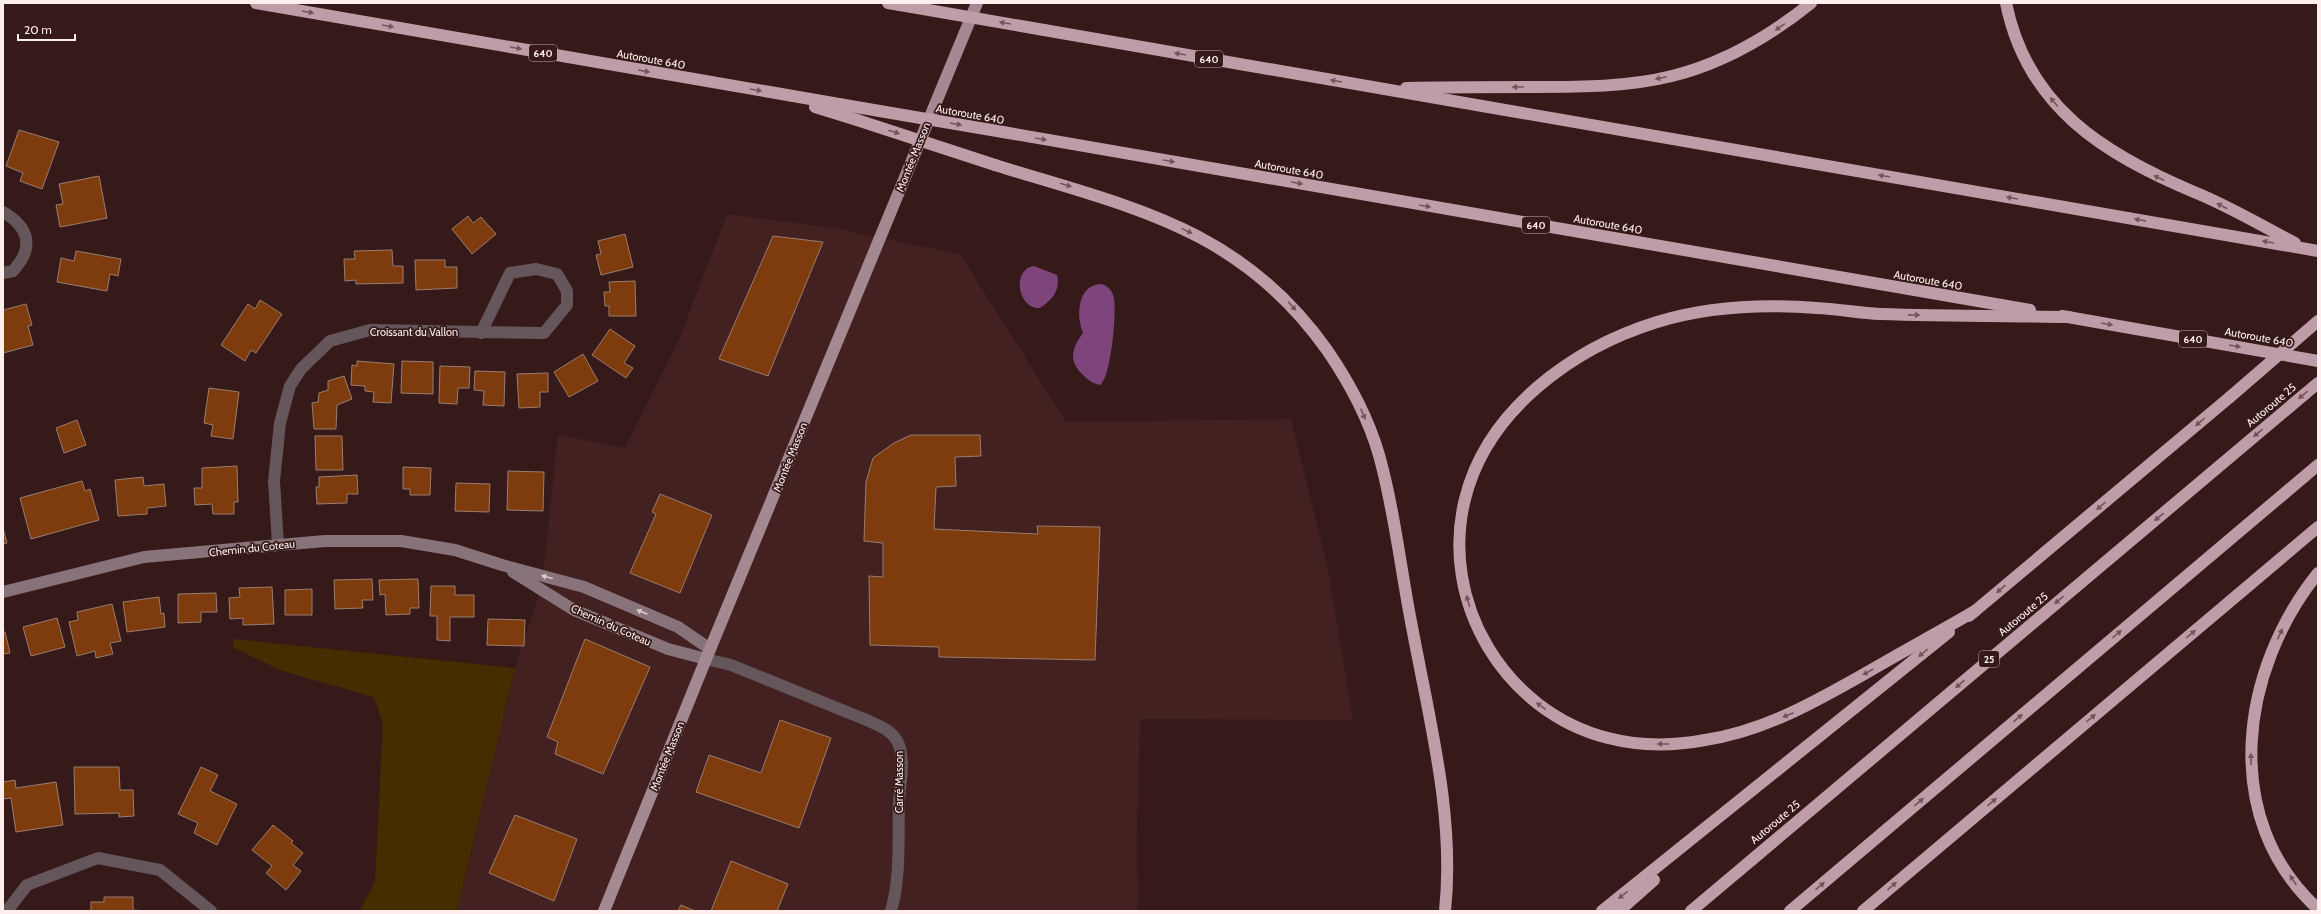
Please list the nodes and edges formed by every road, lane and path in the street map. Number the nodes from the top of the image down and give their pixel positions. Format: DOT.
graph roads {
  1 [pos="256,3"];
  2 [pos="977,3"];
  3 [pos="1811,3"];
  4 [pos="2006,3"];
  5 [pos="894,4"];
  6 [pos="1374,88"];
  7 [pos="776,94"];
  8 [pos="3,212"];
  9 [pos="2312,250"];
  10 [pos="3,273"];
  11 [pos="2069,317"];
  12 [pos="2318,321"];
  13 [pos="481,333"];
  14 [pos="2318,361"];
  15 [pos="2318,383"];
  16 [pos="2318,465"];
  17 [pos="2318,527"];
  18 [pos="278,545"];
  19 [pos="502,565"];
  20 [pos="2318,574"];
  21 [pos="3,592"];
  22 [pos="1975,611"];
  23 [pos="708,654"];
  24 [pos="1796,757"];
  25 [pos="2318,909"];
  26 [pos="7,911"];
  27 [pos="212,911"];
  28 [pos="604,911"];
  29 [pos="891,911"];
  30 [pos="1445,911"];
  31 [pos="1602,911"];
  32 [pos="1619,911"];
  33 [pos="1691,911"];
  34 [pos="1790,911"];
  35 [pos="1863,911"];
  1 -- 7 [label="highway, Autoroute 640 / 640, one-way"];
  2 -- 23 [label="main road, Montée Masson"];
  3 -- 6 [label="highway, one-way"];
  9 -- 4 [label="highway, one-way"];
  6 -- 5 [label="highway, 640, one-way, bridge"];
  9 -- 6 [label="highway, 640, one-way"];
  7 -- 11 [label="highway, Autoroute 640 / 640, one-way, bridge"];
  7 -- 30 [label="highway, one-way, bridge"];
  8 -- 10 [label="street"];
  11 -- 14 [label="highway, Autoroute 640 / 640, one-way"];
  22 -- 11 [label="highway, one-way"];
  12 -- 22 [label="highway, one-way, bridge"];
  13 -- 13 [label="street, Croissant du Vallon"];
  13 -- 18 [label="street, Croissant du Vallon"];
  15 -- 33 [label="highway, Autoroute 25 / 25, one-way"];
  34 -- 16 [label="highway, one-way"];
  35 -- 17 [label="highway, one-way"];
  18 -- 19 [label="street, Chemin du Coteau"];
  18 -- 21 [label="street, Chemin du Coteau"];
  19 -- 23 [label="street, Chemin du Coteau"];
  23 -- 19 [label="street, Chemin du Coteau, one-way"];
  25 -- 20 [label="highway, one-way"];
  22 -- 24 [label="highway, one-way"];
  23 -- 28 [label="main road, Montée Masson"];
  23 -- 29 [label="street, Carré Masson"];
  24 -- 31 [label="highway, one-way"];
  24 -- 32 [label="highway"];
  26 -- 27 [label="street"];
}
